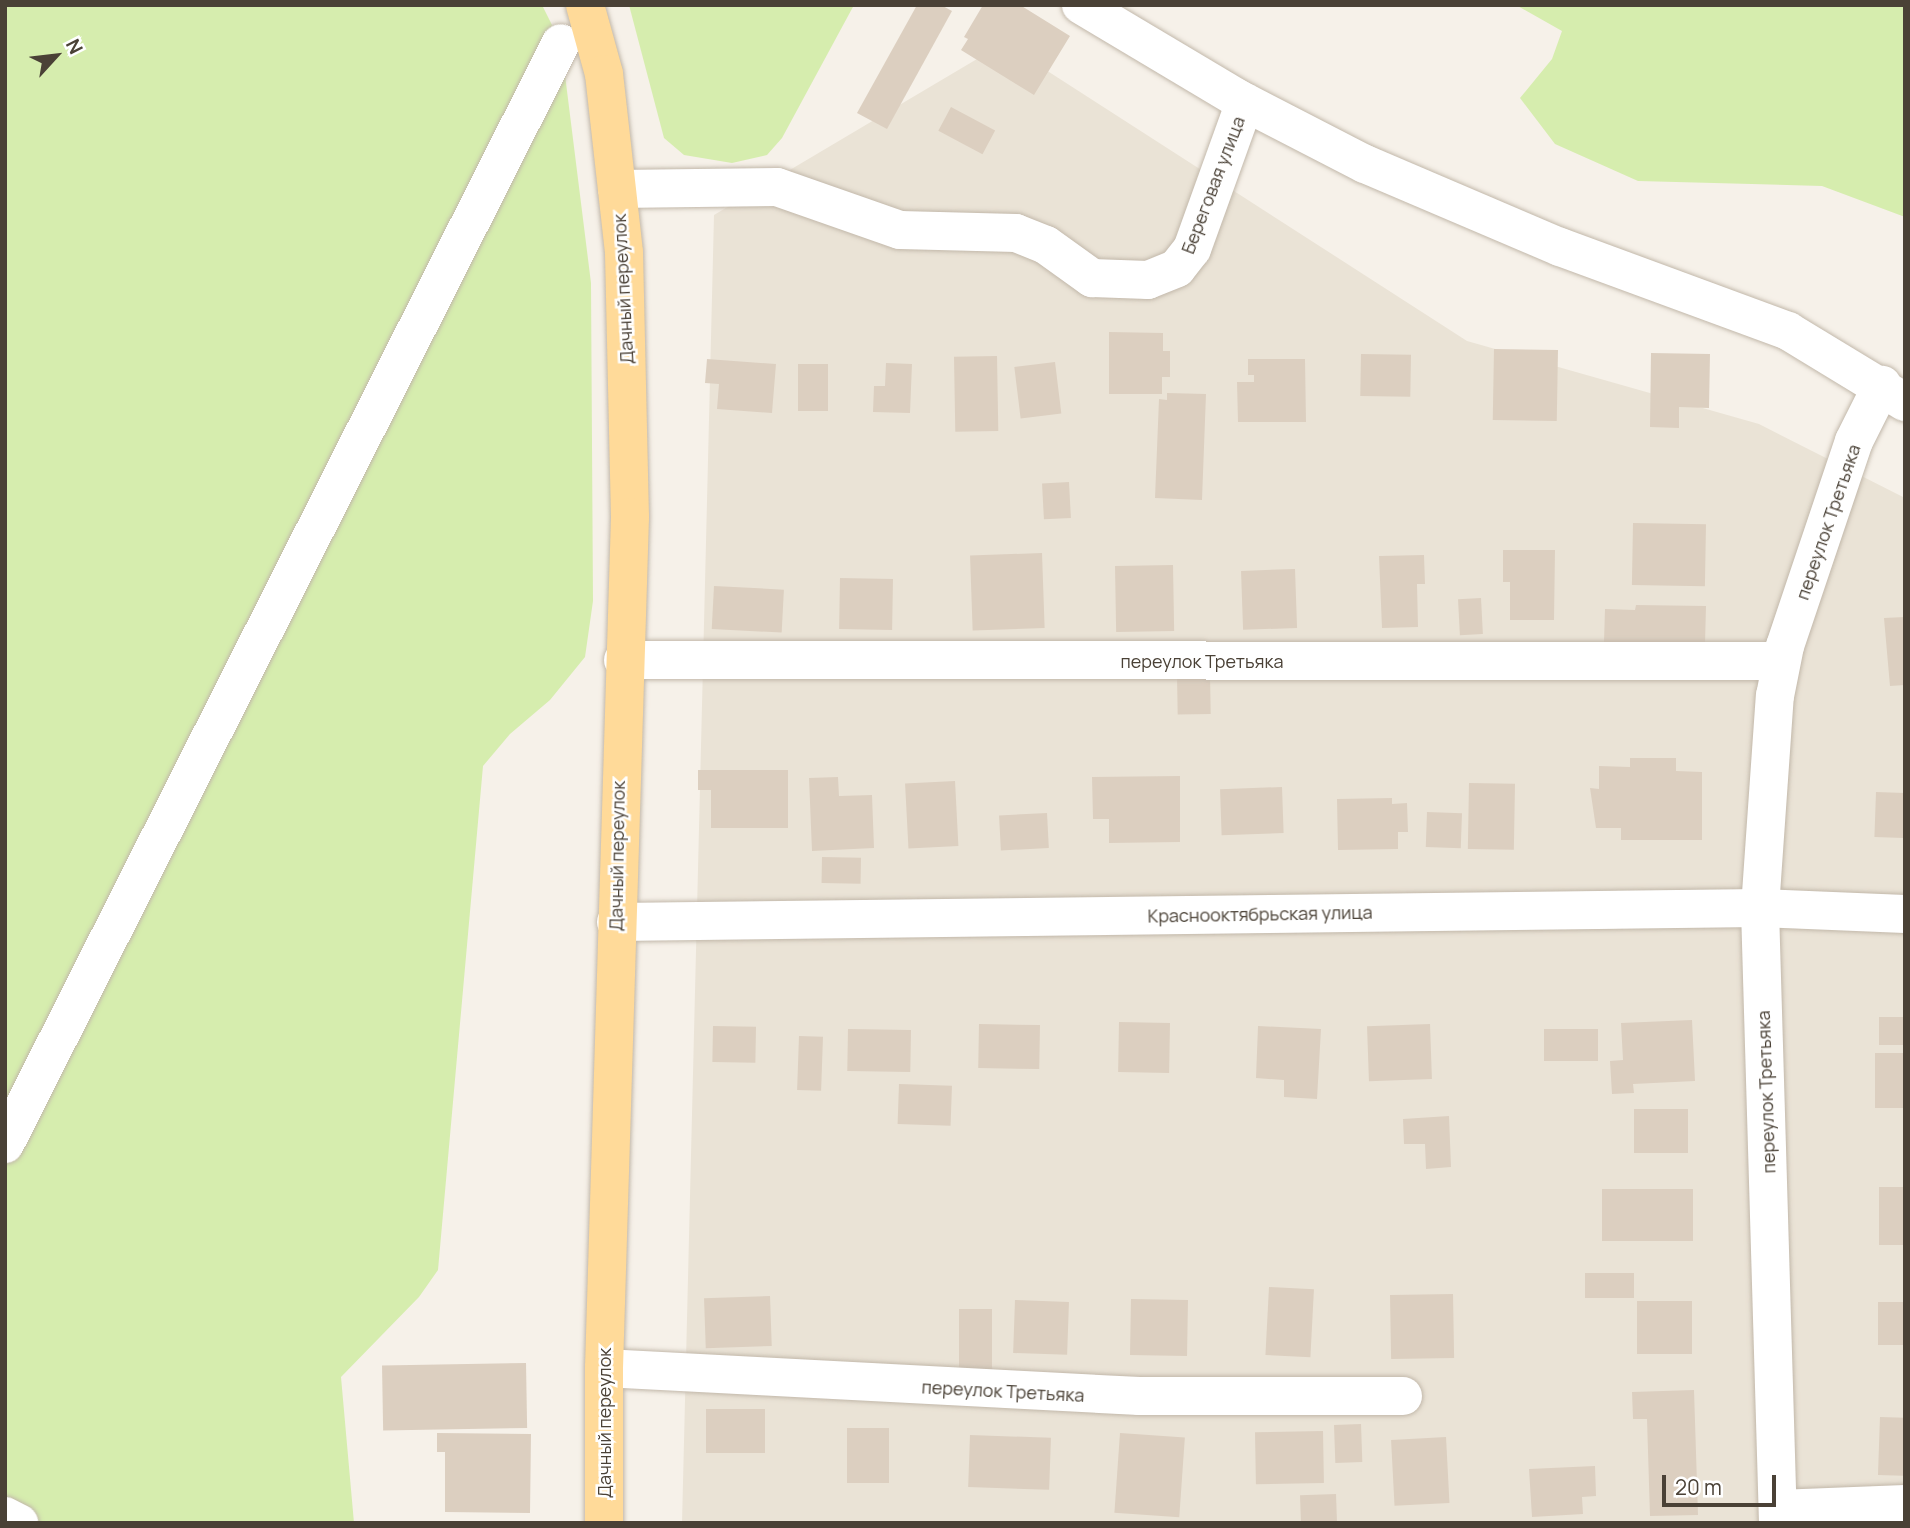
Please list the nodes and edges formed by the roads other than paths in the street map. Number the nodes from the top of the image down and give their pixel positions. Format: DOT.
graph roads {
  1 [pos="585,5"];
  2 [pos="1081,5"];
  3 [pos="561,43"];
  4 [pos="1245,102"];
  5 [pos="617,189"];
  6 [pos="1893,393"];
  7 [pos="623,660"];
  8 [pos="1781,662"];
  9 [pos="1760,908"];
  10 [pos="1905,914"];
  11 [pos="616,922"];
  12 [pos="5,1144"];
  13 [pos="604,1368"];
  14 [pos="1403,1396"];
  15 [pos="1905,1504"];
  16 [pos="5,1516"];
  17 [pos="1778,1516"];
  18 [pos="19,1523"];
  19 [pos="604,1523"];
  1 -- 5 [label="main road, Дачный переулок"];
  2 -- 4 [label="street, Береговая улица"];
  3 -- 12 [label="street"];
  4 -- 5 [label="street, Береговая улица"];
  4 -- 6 [label="street, Береговая улица"];
  5 -- 7 [label="main road, Дачный переулок"];
  6 -- 8 [label="street, переулок Третьяка"];
  7 -- 8 [label="street, переулок Третьяка"];
  7 -- 11 [label="main road, Дачный переулок"];
  8 -- 9 [label="street, переулок Третьяка"];
  9 -- 10 [label="street, Краснооктябрьская улица"];
  9 -- 11 [label="street, Краснооктябрьская улица"];
  9 -- 17 [label="street, переулок Третьяка"];
  11 -- 13 [label="main road, Дачный переулок"];
  13 -- 14 [label="street, переулок Третьяка"];
  13 -- 19 [label="main road, Дачный переулок"];
  15 -- 17 [label="street"];
  16 -- 18 [label="street"];
}
